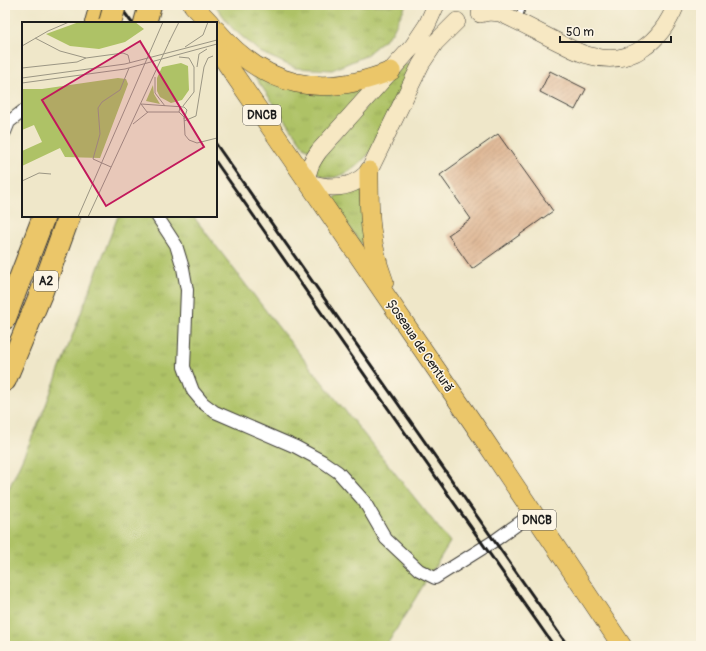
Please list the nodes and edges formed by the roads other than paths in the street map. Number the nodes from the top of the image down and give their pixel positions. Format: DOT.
graph roads {
  1 [pos="101,5"];
  2 [pos="115,5"];
  3 [pos="139,5"];
  4 [pos="150,5"];
  5 [pos="187,5"];
  6 [pos="193,5"];
  7 [pos="436,5"];
  8 [pos="440,5"];
  9 [pos="497,5"];
  10 [pos="523,5"];
  11 [pos="676,5"];
  12 [pos="482,10"];
  13 [pos="513,19"];
  14 [pos="457,21"];
  15 [pos="96,22"];
  16 [pos="110,22"];
  17 [pos="134,22"];
  18 [pos="145,22"];
  19 [pos="198,22"];
  20 [pos="209,22"];
  21 [pos="217,31"];
  22 [pos="217,49"];
  23 [pos="391,71"];
  24 [pos="22,111"];
  25 [pos="5,132"];
  26 [pos="369,171"];
  27 [pos="307,182"];
  28 [pos="30,217"];
  29 [pos="44,217"];
  30 [pos="69,217"];
  31 [pos="82,217"];
  32 [pos="158,217"];
  33 [pos="5,284"];
  34 [pos="393,306"];
  35 [pos="5,318"];
  36 [pos="20,345"];
  37 [pos="5,380"];
  38 [pos="533,513"];
  39 [pos="622,646"];
  1 -- 15 [label="highway"];
  2 -- 16 [label="highway, bridge"];
  3 -- 17 [label="highway"];
  4 -- 18 [label="highway"];
  5 -- 19 [label="main road"];
  6 -- 20 [label="main road"];
  7 -- 23 [label="street"];
  8 -- 14 [label="street"];
  9 -- 13 [label="street"];
  10 -- 13 [label="lane"];
  11 -- 13 [label="street"];
  12 -- 13 [label="street"];
  12 -- 14 [label="street"];
  14 -- 26 [label="street"];
  21 -- 23 [label="main road"];
  22 -- 27 [label="main road, Șoseaua de Centură / DNCB"];
  23 -- 27 [label="street"];
  24 -- 25 [label="street"];
  26 -- 27 [label="street"];
  26 -- 34 [label="main road"];
  27 -- 34 [label="main road, Șoseaua de Centură / DNCB"];
  28 -- 33 [label="highway"];
  29 -- 35 [label="highway, A2"];
  30 -- 36 [label="highway, A2"];
  31 -- 36 [label="highway"];
  32 -- 38 [label="street"];
  34 -- 38 [label="main road, Șoseaua de Centură / DNCB"];
  36 -- 37 [label="highway, A2"];
  38 -- 39 [label="main road, Șoseaua de Centură / DNCB"];
}
